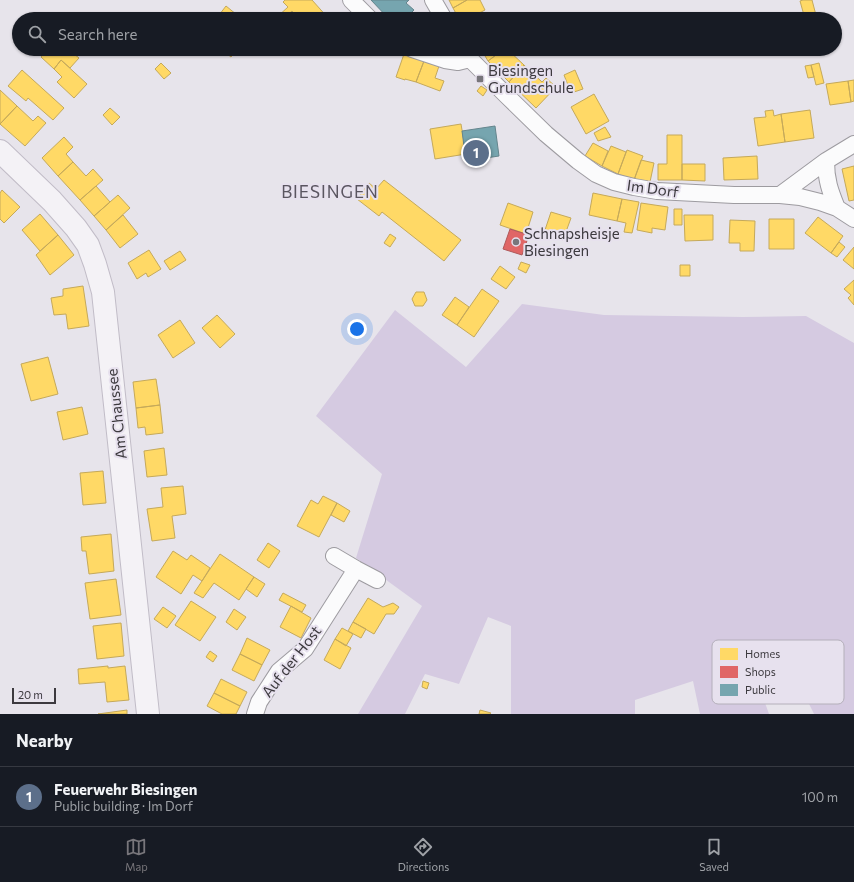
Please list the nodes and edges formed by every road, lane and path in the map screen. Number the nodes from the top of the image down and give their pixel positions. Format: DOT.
graph roads {
  1 [pos="351,0"];
  2 [pos="433,0"];
  3 [pos="363,12"];
  4 [pos="440,12"];
  5 [pos="433,56"];
  6 [pos="465,56"];
  7 [pos="469,56"];
  8 [pos="854,144"];
  9 [pos="0,151"];
  10 [pos="826,161"];
  11 [pos="780,195"];
  12 [pos="837,208"];
  13 [pos="854,219"];
  14 [pos="334,556"];
  15 [pos="356,569"];
  16 [pos="377,580"];
  17 [pos="148,714"];
  18 [pos="255,714"];
  1 -- 3 [label="street"];
  2 -- 4 [label="street"];
  5 -- 6 [label="street, Im Dorf"];
  7 -- 11 [label="street, Im Dorf"];
  8 -- 10 [label="street"];
  9 -- 17 [label="main road, Am Chaussee"];
  10 -- 11 [label="street"];
  10 -- 12 [label="street"];
  11 -- 12 [label="street, Im Dorf"];
  12 -- 13 [label="street, Im Dorf"];
  14 -- 15 [label="street"];
  15 -- 16 [label="street"];
  15 -- 18 [label="street, Auf der Host"];
}
